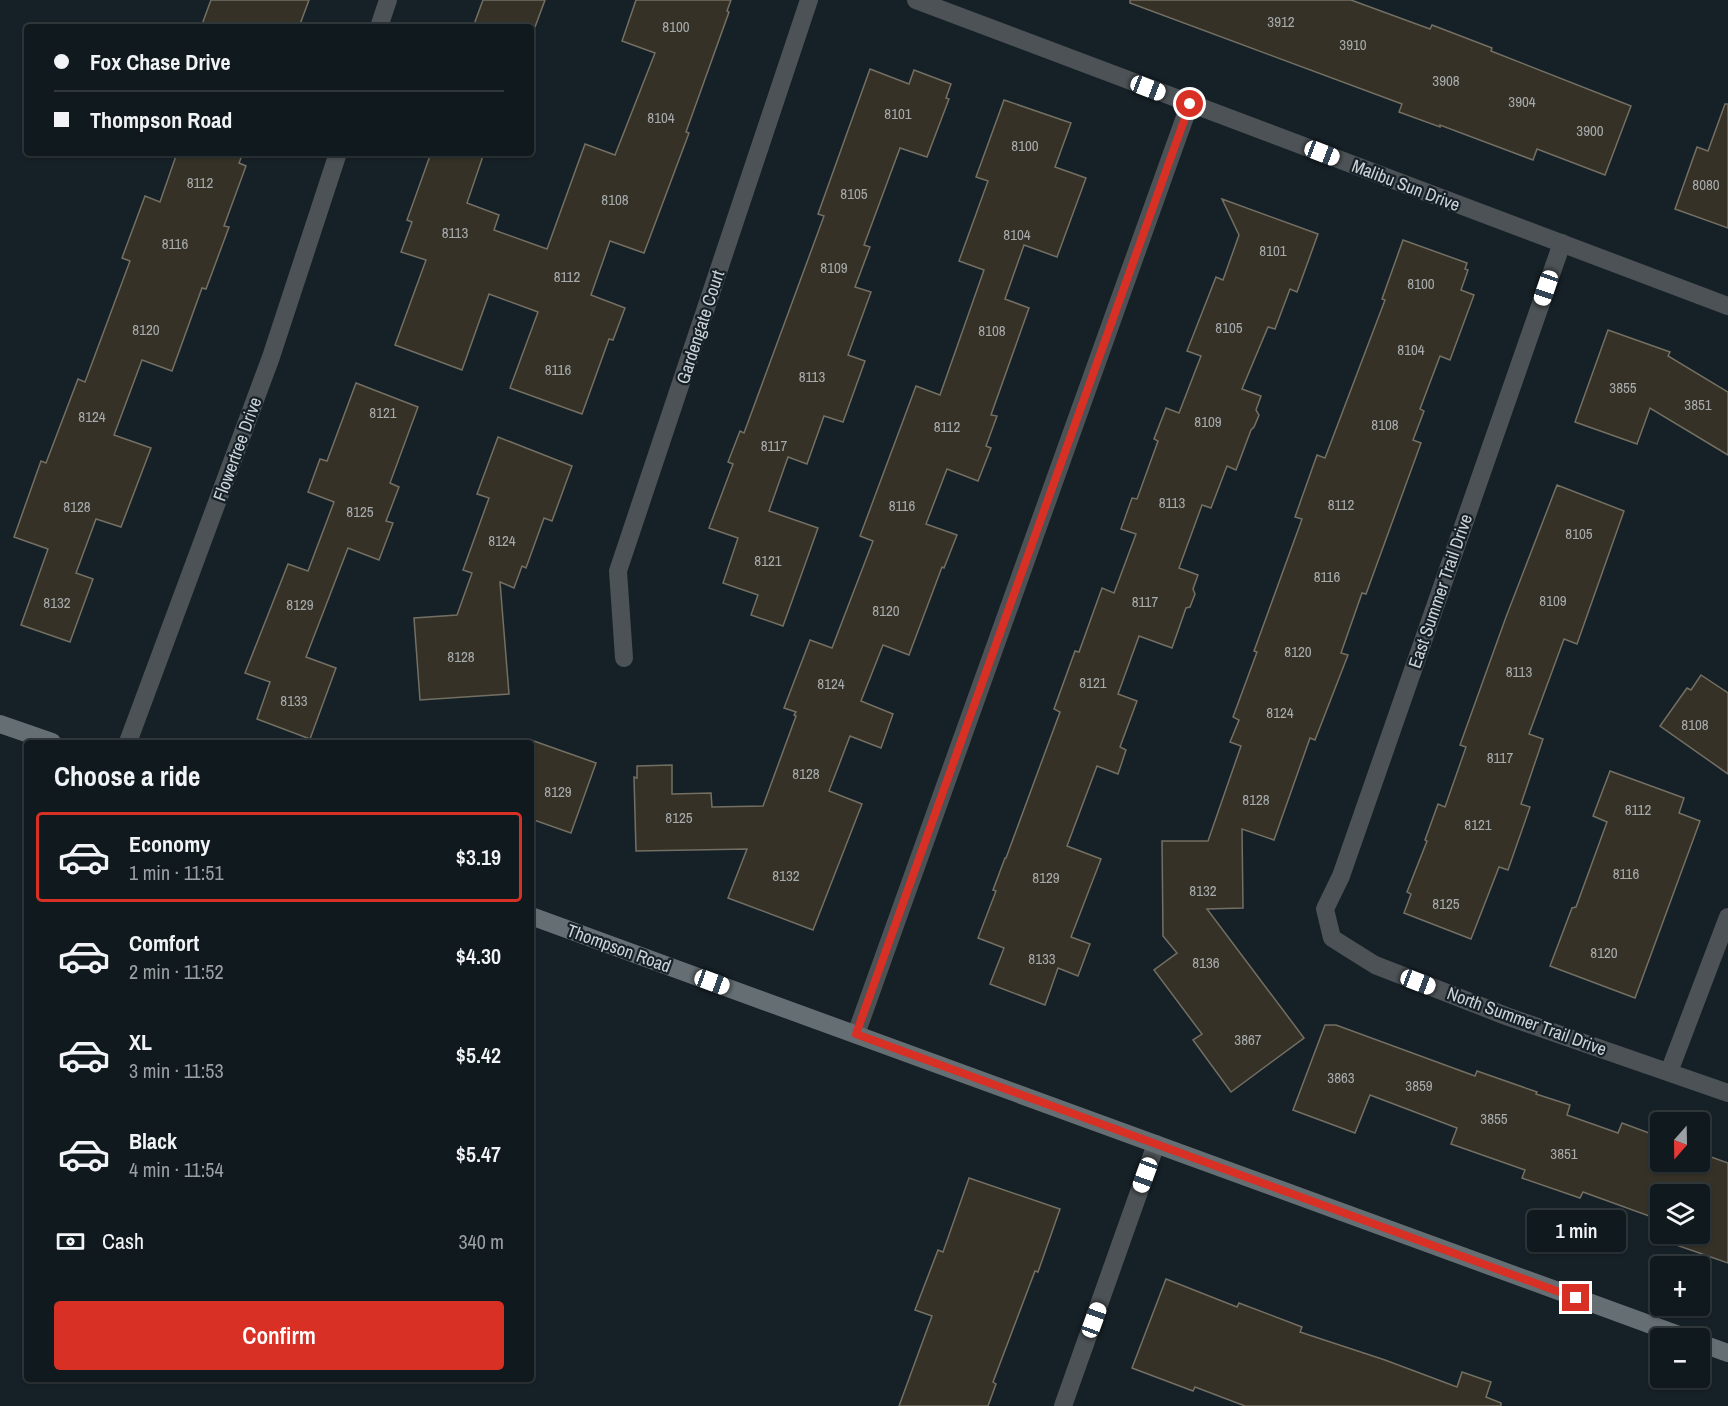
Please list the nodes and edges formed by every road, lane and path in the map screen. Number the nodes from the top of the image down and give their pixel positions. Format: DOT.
graph roads {
  1 [pos="388,0"];
  2 [pos="809,0"];
  3 [pos="916,0"];
  4 [pos="380,24"];
  5 [pos="1190,104"];
  6 [pos="337,156"];
  7 [pos="1562,243"];
  8 [pos="1728,306"];
  9 [pos="624,658"];
  10 [pos="0,724"];
  11 [pos="46,740"];
  12 [pos="129,740"];
  13 [pos="534,917"];
  14 [pos="1728,917"];
  15 [pos="1332,938"];
  16 [pos="856,1034"];
  17 [pos="1669,1072"];
  18 [pos="1728,1093"];
  19 [pos="1156,1144"];
  20 [pos="1660,1328"];
  21 [pos="1710,1346"];
  22 [pos="1728,1353"];
  23 [pos="1063,1406"];
  1 -- 4 [label="street"];
  2 -- 9 [label="street, Gardengate Court"];
  3 -- 5 [label="street, Malibu Sun Drive"];
  5 -- 7 [label="street, Malibu Sun Drive"];
  5 -- 16 [label="street"];
  6 -- 12 [label="street, Flowertree Drive"];
  7 -- 8 [label="street, Malibu Sun Drive"];
  7 -- 15 [label="street, East Summer Trail Drive"];
  10 -- 11 [label="street"];
  13 -- 16 [label="street, Thompson Road"];
  14 -- 17 [label="street"];
  15 -- 17 [label="street, North Summer Trail Drive"];
  16 -- 19 [label="street, Thompson Road"];
  17 -- 18 [label="street, North Summer Trail Drive"];
  19 -- 20 [label="street, Thompson Road"];
  19 -- 23 [label="street"];
  21 -- 22 [label="street"];
}
